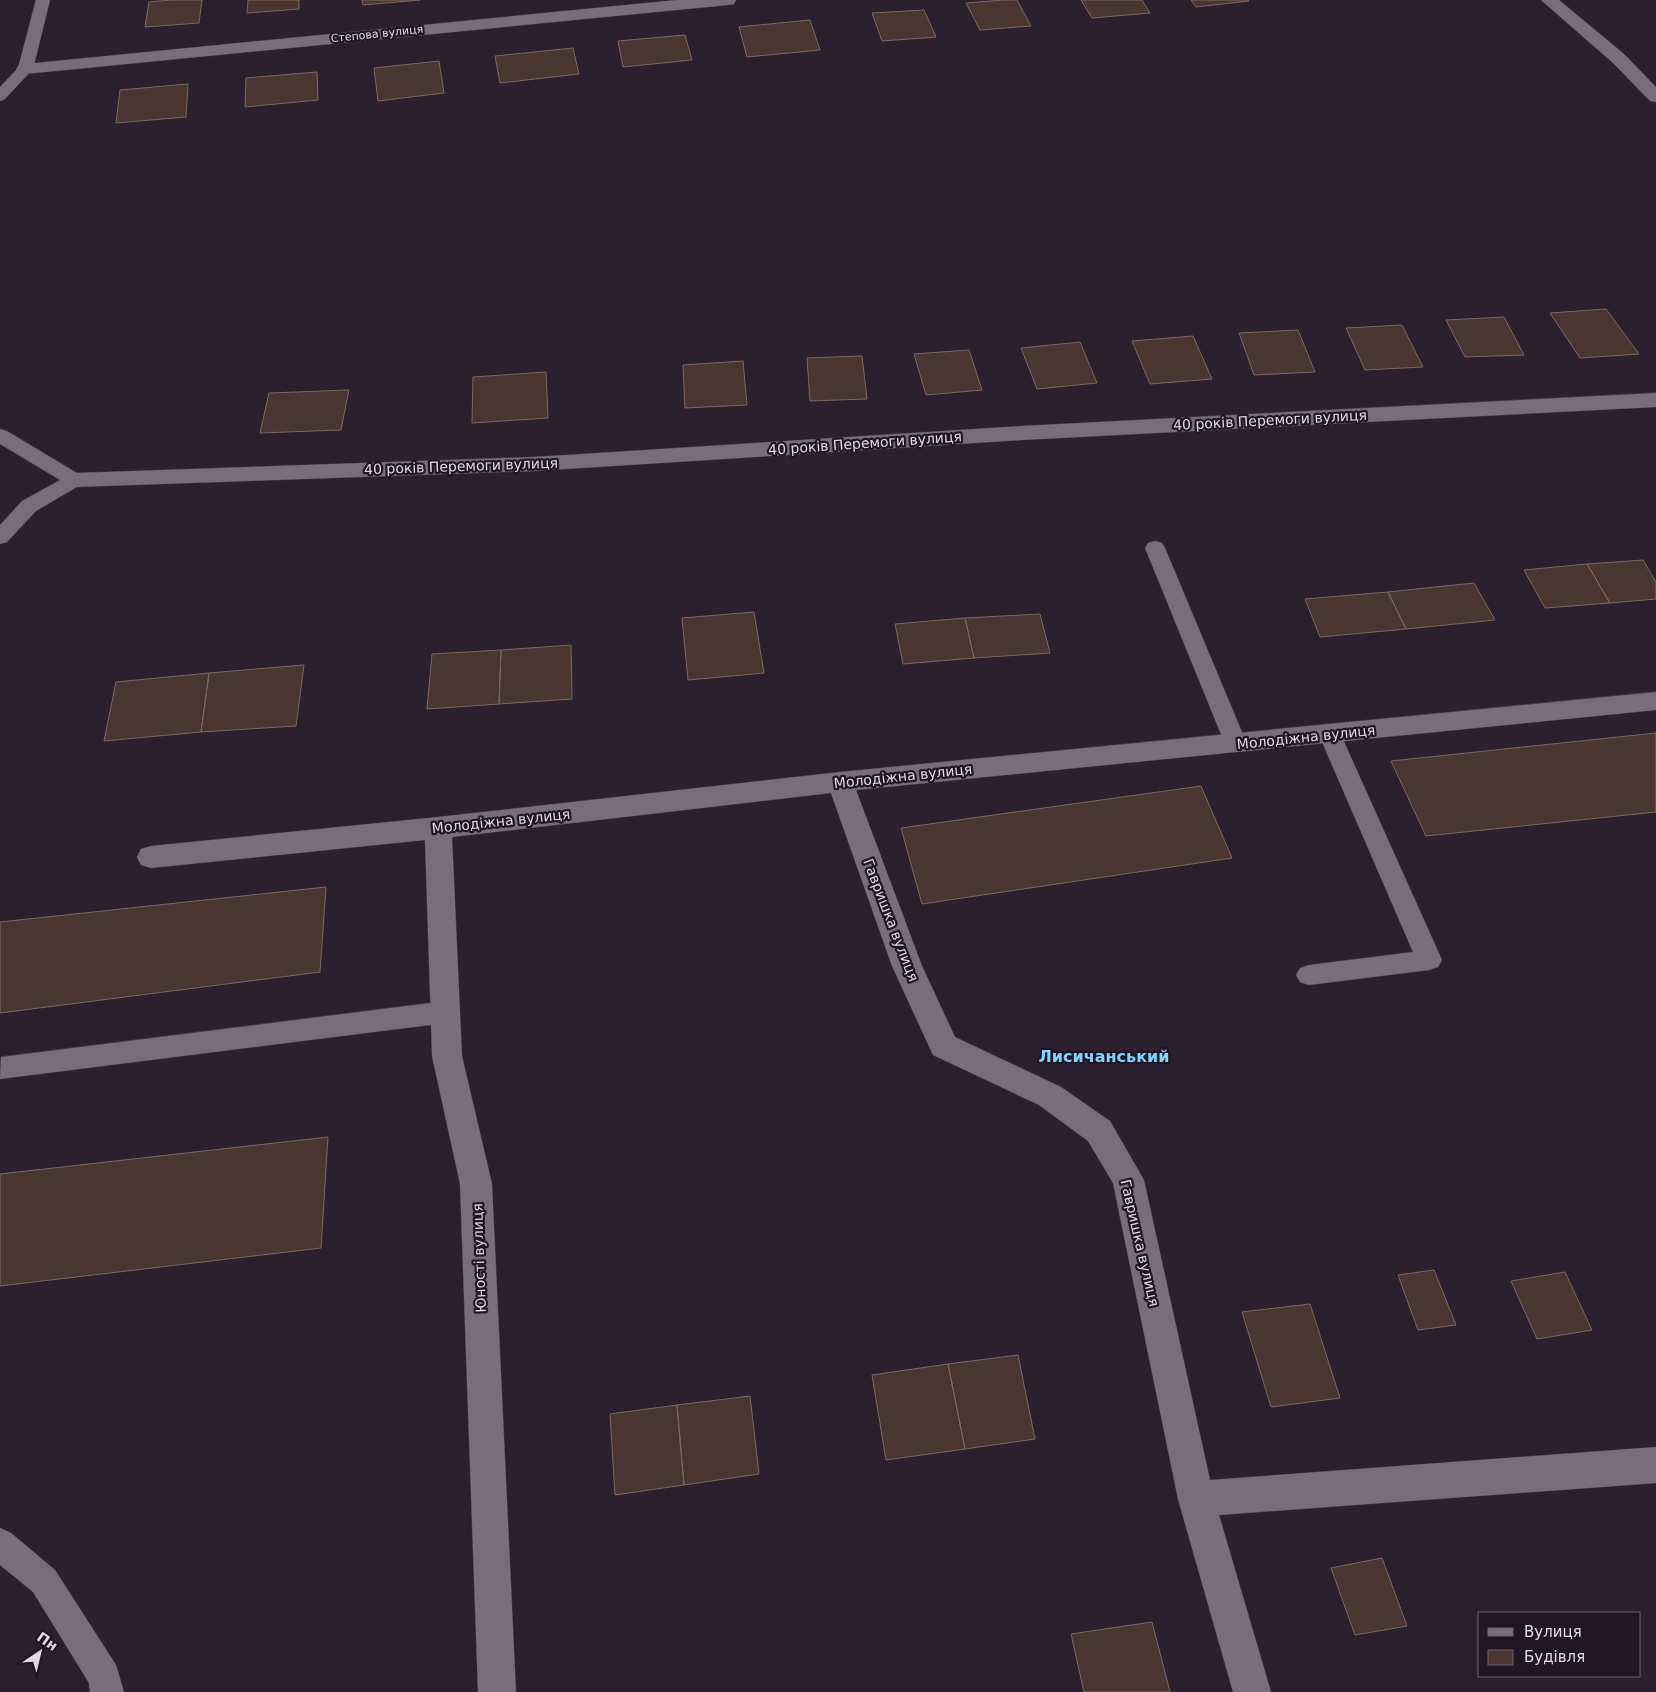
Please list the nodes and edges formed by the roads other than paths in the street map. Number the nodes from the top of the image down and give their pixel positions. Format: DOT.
graph roads {
  1 [pos="43,0"];
  2 [pos="728,0"];
  3 [pos="1549,0"];
  4 [pos="25,69"];
  5 [pos="0,96"];
  6 [pos="1656,97"];
  7 [pos="1656,400"];
  8 [pos="0,434"];
  9 [pos="75,480"];
  10 [pos="0,537"];
  11 [pos="1155,548"];
  12 [pos="1656,701"];
  13 [pos="1330,735"];
  14 [pos="1236,744"];
  15 [pos="840,782"];
  16 [pos="438,828"];
  17 [pos="151,857"];
  18 [pos="1309,975"];
  19 [pos="446,1012"];
  20 [pos="1,1068"];
  21 [pos="1656,1465"];
  22 [pos="1196,1498"];
  23 [pos="0,1544"];
  24 [pos="107,1692"];
  25 [pos="497,1692"];
  26 [pos="1252,1692"];
  1 -- 4 [label="lane"];
  2 -- 4 [label="street, Степова вулиця"];
  3 -- 6 [label="street"];
  4 -- 5 [label="lane"];
  7 -- 9 [label="street, 40 років Перемоги вулиця"];
  8 -- 9 [label="lane"];
  9 -- 10 [label="lane"];
  11 -- 14 [label="lane"];
  12 -- 13 [label="street, Молодіжна вулиця"];
  13 -- 14 [label="street, Молодіжна вулиця"];
  13 -- 18 [label="lane"];
  14 -- 15 [label="street, Молодіжна вулиця"];
  15 -- 16 [label="street, Молодіжна вулиця"];
  15 -- 22 [label="street, Гавришка вулиця"];
  16 -- 17 [label="street, Молодіжна вулиця"];
  16 -- 19 [label="street, Юності вулиця"];
  19 -- 20 [label="lane"];
  19 -- 25 [label="street, Юності вулиця"];
  21 -- 22 [label="street"];
  22 -- 26 [label="street, Гавришка вулиця"];
  23 -- 24 [label="lane"];
}
